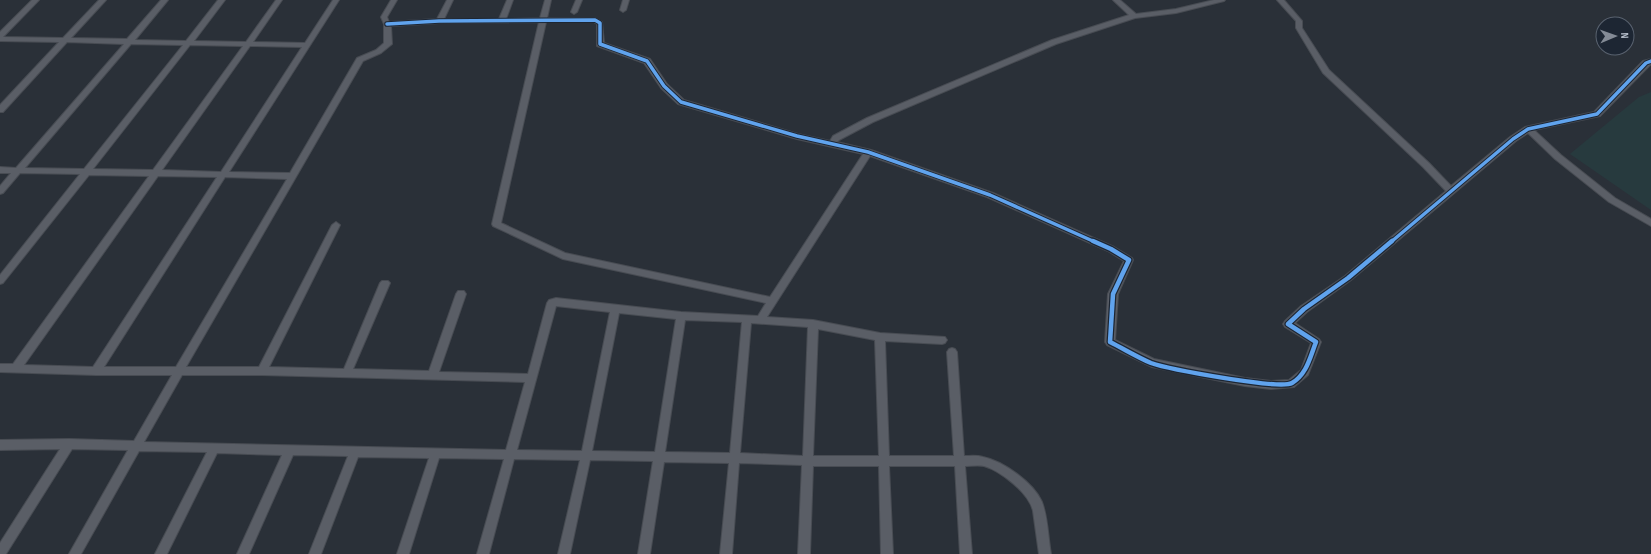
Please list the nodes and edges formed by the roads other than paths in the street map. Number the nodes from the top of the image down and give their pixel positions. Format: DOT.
graph roads {
  1 [pos="36,0"];
  2 [pos="103,0"];
  3 [pos="165,0"];
  4 [pos="222,0"];
  5 [pos="279,0"];
  6 [pos="336,0"];
  7 [pos="394,0"];
  8 [pos="450,0"];
  9 [pos="510,0"];
  10 [pos="548,0"];
  11 [pos="579,0"];
  12 [pos="626,0"];
  13 [pos="1116,0"];
  14 [pos="1222,0"];
  15 [pos="1280,0"];
  16 [pos="623,10"];
  17 [pos="574,12"];
  18 [pos="1134,16"];
  19 [pos="439,21"];
  20 [pos="501,21"];
  21 [pos="543,21"];
  22 [pos="387,24"];
  23 [pos="0,36"];
  24 [pos="0,39"];
  25 [pos="65,40"];
  26 [pos="128,42"];
  27 [pos="188,42"];
  28 [pos="248,44"];
  29 [pos="308,45"];
  30 [pos="1651,61"];
  31 [pos="0,110"];
  32 [pos="1528,129"];
  33 [pos="832,144"];
  34 [pos="868,152"];
  35 [pos="0,170"];
  36 [pos="18,170"];
  37 [pos="84,172"];
  38 [pos="155,174"];
  39 [pos="224,174"];
  40 [pos="292,176"];
  41 [pos="0,191"];
  42 [pos="1451,191"];
  43 [pos="1651,223"];
  44 [pos="336,225"];
  45 [pos="0,280"];
  46 [pos="385,283"];
  47 [pos="460,294"];
  48 [pos="773,301"];
  49 [pos="615,308"];
  50 [pos="681,316"];
  51 [pos="748,319"];
  52 [pos="760,320"];
  53 [pos="813,324"];
  54 [pos="880,337"];
  55 [pos="942,340"];
  56 [pos="952,352"];
  57 [pos="0,368"];
  58 [pos="16,368"];
  59 [pos="96,371"];
  60 [pos="262,371"];
  61 [pos="178,372"];
  62 [pos="347,373"];
  63 [pos="433,375"];
  64 [pos="532,378"];
  65 [pos="69,444"];
  66 [pos="0,445"];
  67 [pos="137,446"];
  68 [pos="215,448"];
  69 [pos="290,449"];
  70 [pos="355,452"];
  71 [pos="436,452"];
  72 [pos="511,454"];
  73 [pos="586,455"];
  74 [pos="660,457"];
  75 [pos="736,458"];
  76 [pos="884,461"];
  77 [pos="959,461"];
  78 [pos="808,462"];
  79 [pos="0,553"];
  80 [pos="75,554"];
  81 [pos="161,554"];
  82 [pos="243,554"];
  83 [pos="315,554"];
  84 [pos="403,554"];
  85 [pos="482,554"];
  86 [pos="564,554"];
  87 [pos="644,554"];
  88 [pos="726,554"];
  89 [pos="804,554"];
  90 [pos="888,554"];
  91 [pos="966,554"];
  92 [pos="1045,554"];
  1 -- 23 [label="street"];
  2 -- 25 [label="street"];
  3 -- 26 [label="street"];
  4 -- 27 [label="street"];
  5 -- 28 [label="street"];
  6 -- 29 [label="street"];
  7 -- 22 [label="street"];
  8 -- 19 [label="street"];
  9 -- 20 [label="street"];
  10 -- 21 [label="street"];
  11 -- 17 [label="street"];
  12 -- 16 [label="street"];
  13 -- 18 [label="street"];
  14 -- 18 [label="street"];
  15 -- 42 [label="street"];
  18 -- 33 [label="street"];
  19 -- 20 [label="street"];
  19 -- 22 [label="street"];
  20 -- 21 [label="street"];
  21 -- 33 [label="street"];
  21 -- 48 [label="street"];
  22 -- 40 [label="street"];
  24 -- 25 [label="street"];
  25 -- 26 [label="street"];
  25 -- 31 [label="street"];
  26 -- 27 [label="street"];
  26 -- 36 [label="street"];
  27 -- 28 [label="street"];
  27 -- 37 [label="street"];
  28 -- 29 [label="street"];
  28 -- 38 [label="street"];
  29 -- 39 [label="street"];
  30 -- 32 [label="street"];
  32 -- 42 [label="street"];
  32 -- 43 [label="street"];
  33 -- 34 [label="street"];
  34 -- 42 [label="street"];
  34 -- 48 [label="street"];
  35 -- 36 [label="street"];
  36 -- 37 [label="street"];
  36 -- 41 [label="street"];
  37 -- 38 [label="street"];
  37 -- 45 [label="street"];
  38 -- 39 [label="street"];
  38 -- 58 [label="street"];
  39 -- 40 [label="street"];
  39 -- 59 [label="street"];
  40 -- 61 [label="street"];
  44 -- 60 [label="street"];
  46 -- 62 [label="street"];
  47 -- 63 [label="street"];
  48 -- 52 [label="street"];
  49 -- 50 [label="street"];
  49 -- 64 [label="street"];
  49 -- 73 [label="street"];
  50 -- 51 [label="street"];
  50 -- 74 [label="street"];
  51 -- 52 [label="street"];
  51 -- 75 [label="street"];
  52 -- 53 [label="street"];
  53 -- 54 [label="street"];
  53 -- 78 [label="street"];
  54 -- 55 [label="street"];
  54 -- 76 [label="street"];
  56 -- 77 [label="street"];
  57 -- 58 [label="street"];
  58 -- 59 [label="street"];
  59 -- 61 [label="street"];
  60 -- 61 [label="street"];
  60 -- 62 [label="street"];
  61 -- 67 [label="street"];
  62 -- 63 [label="street"];
  63 -- 64 [label="street"];
  64 -- 72 [label="street"];
  65 -- 66 [label="street"];
  65 -- 67 [label="street"];
  65 -- 79 [label="street"];
  67 -- 68 [label="street"];
  67 -- 80 [label="street"];
  68 -- 69 [label="street"];
  68 -- 81 [label="street"];
  69 -- 70 [label="street"];
  69 -- 82 [label="street"];
  70 -- 71 [label="street"];
  70 -- 83 [label="street"];
  71 -- 72 [label="street"];
  71 -- 84 [label="street"];
  72 -- 73 [label="street"];
  72 -- 85 [label="street"];
  73 -- 74 [label="street"];
  73 -- 86 [label="street"];
  74 -- 75 [label="street"];
  74 -- 87 [label="street"];
  75 -- 78 [label="street"];
  75 -- 88 [label="street"];
  76 -- 77 [label="street"];
  76 -- 78 [label="street"];
  76 -- 90 [label="street"];
  77 -- 91 [label="street"];
  77 -- 92 [label="street"];
  78 -- 89 [label="street"];
}
